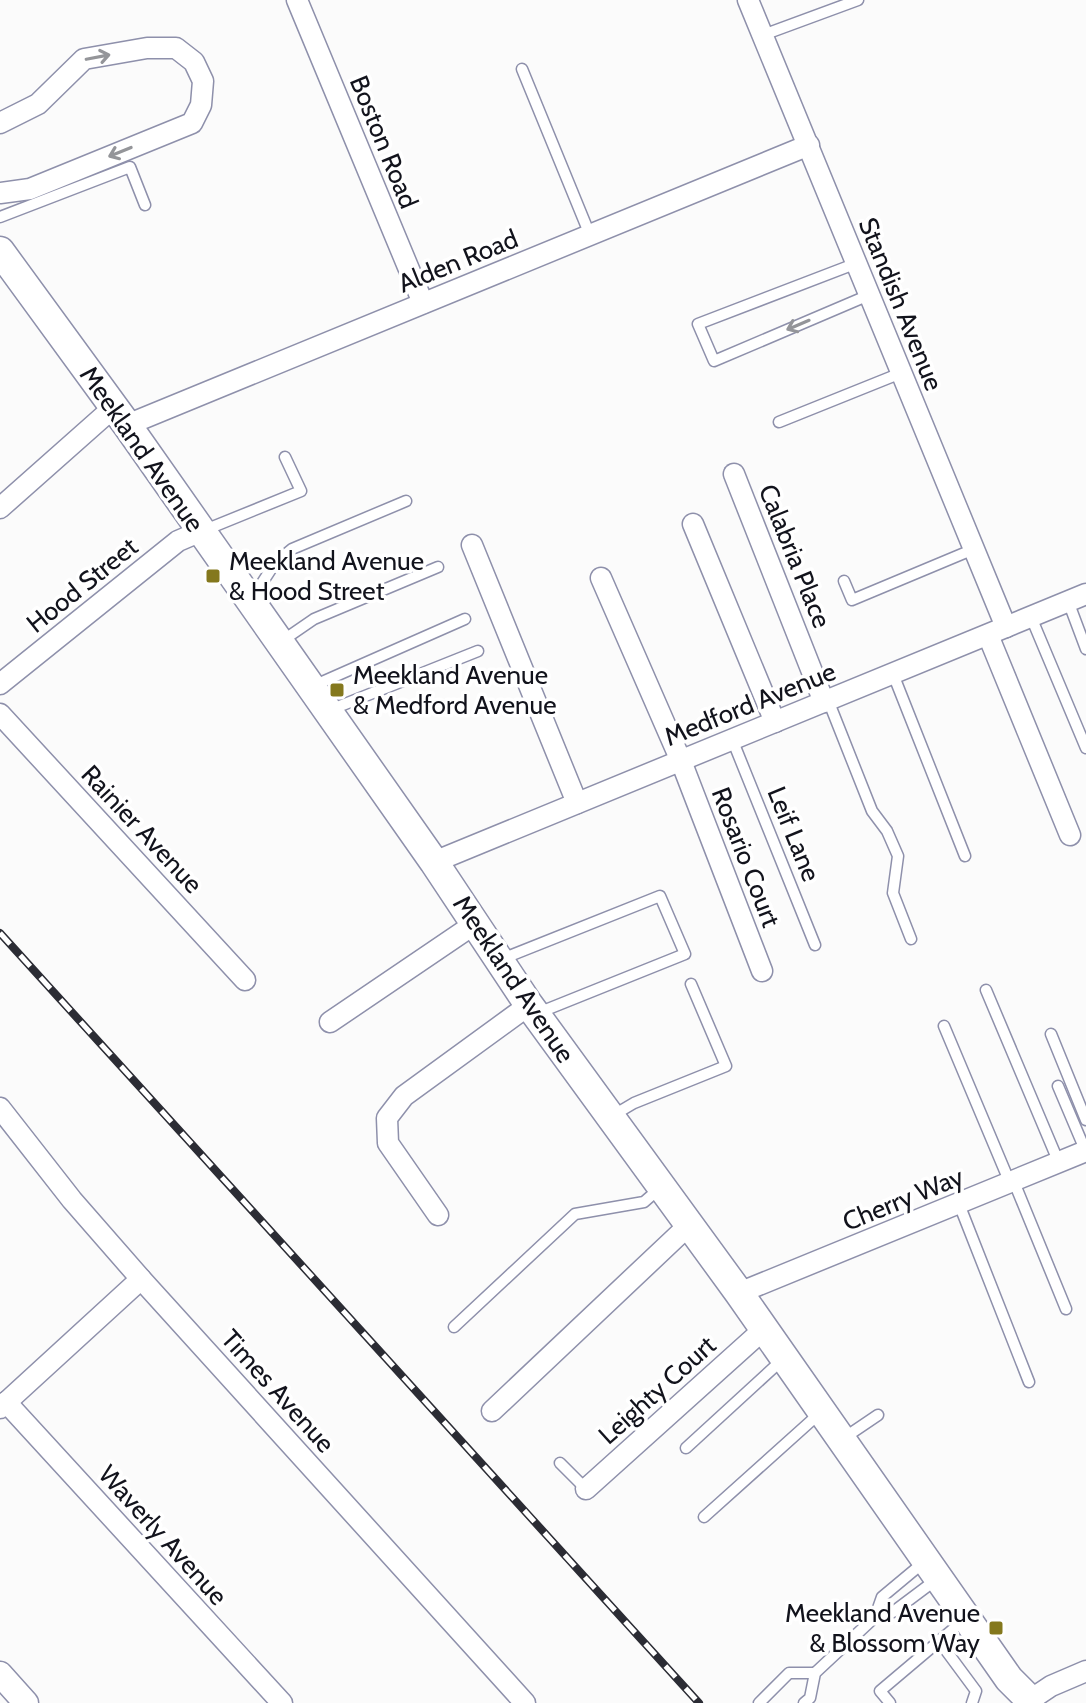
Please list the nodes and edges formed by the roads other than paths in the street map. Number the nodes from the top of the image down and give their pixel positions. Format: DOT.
graph roads {
  1 [pos="297,0"];
  2 [pos="748,0"];
  3 [pos="858,0"];
  4 [pos="763,35"];
  5 [pos="522,69"];
  6 [pos="0,123"];
  7 [pos="809,145"];
  8 [pos="0,193"];
  9 [pos="145,205"];
  10 [pos="0,217"];
  11 [pos="590,235"];
  12 [pos="0,251"];
  13 [pos="857,263"];
  14 [pos="869,295"];
  15 [pos="423,303"];
  16 [pos="901,373"];
  17 [pos="120,416"];
  18 [pos="779,422"];
  19 [pos="285,457"];
  20 [pos="734,474"];
  21 [pos="406,501"];
  22 [pos="0,508"];
  23 [pos="693,524"];
  24 [pos="199,532"];
  25 [pos="472,545"];
  26 [pos="974,549"];
  27 [pos="438,567"];
  28 [pos="601,578"];
  29 [pos="844,581"];
  30 [pos="1077,598"];
  31 [pos="250,601"];
  32 [pos="1031,617"];
  33 [pos="465,619"];
  34 [pos="997,631"];
  35 [pos="280,643"];
  36 [pos="1086,649"];
  37 [pos="478,651"];
  38 [pos="893,674"];
  39 [pos="0,684"];
  40 [pos="311,687"];
  41 [pos="826,701"];
  42 [pos="329,711"];
  43 [pos="0,714"];
  44 [pos="775,722"];
  45 [pos="732,739"];
  46 [pos="1086,748"];
  47 [pos="681,761"];
  48 [pos="577,803"];
  49 [pos="1070,835"];
  50 [pos="965,856"];
  51 [pos="434,862"];
  52 [pos="476,923"];
  53 [pos="911,939"];
  54 [pos="815,945"];
  55 [pos="500,960"];
  56 [pos="762,971"];
  57 [pos="245,980"];
  58 [pos="691,984"];
  59 [pos="986,990"];
  60 [pos="533,1009"];
  61 [pos="330,1022"];
  62 [pos="944,1026"];
  63 [pos="1051,1034"];
  64 [pos="1058,1086"];
  65 [pos="0,1108"];
  66 [pos="611,1117"];
  67 [pos="1086,1120"];
  68 [pos="1086,1152"];
  69 [pos="1059,1163"];
  70 [pos="1012,1183"];
  71 [pos="661,1186"];
  72 [pos="959,1204"];
  73 [pos="438,1215"];
  74 [pos="689,1225"];
  75 [pos="141,1279"];
  76 [pos="739,1293"];
  77 [pos="1066,1309"];
  78 [pos="454,1327"];
  79 [pos="763,1330"];
  80 [pos="784,1358"];
  81 [pos="1029,1382"];
  82 [pos="3,1405"];
  83 [pos="492,1411"];
  84 [pos="822,1411"];
  85 [pos="878,1415"];
  86 [pos="842,1439"];
  87 [pos="686,1448"];
  88 [pos="560,1463"];
  89 [pos="586,1489"];
  90 [pos="704,1517"];
  91 [pos="932,1569"];
  92 [pos="875,1617"];
  93 [pos="966,1619"];
  94 [pos="939,1641"];
  95 [pos="1086,1671"];
  96 [pos="815,1673"];
  97 [pos="0,1674"];
  98 [pos="1029,1702"];
  99 [pos="26,1703"];
  100 [pos="282,1703"];
  101 [pos="525,1703"];
  102 [pos="759,1703"];
  103 [pos="804,1703"];
  104 [pos="890,1703"];
  105 [pos="972,1703"];
  1 -- 15 [label="street, Boston Road"];
  2 -- 4 [label="street, Standish Avenue"];
  3 -- 4 [label="lane"];
  4 -- 7 [label="street, Standish Avenue"];
  5 -- 11 [label="lane"];
  6 -- 8 [label="street, one-way"];
  7 -- 11 [label="street, Alden Road"];
  7 -- 13 [label="street, Standish Avenue"];
  9 -- 10 [label="lane"];
  11 -- 15 [label="street, Alden Road"];
  12 -- 17 [label="main road, Meekland Avenue"];
  13 -- 14 [label="street, Standish Avenue"];
  14 -- 13 [label="lane, one-way"];
  14 -- 16 [label="street, Standish Avenue"];
  15 -- 17 [label="street, Alden Road"];
  16 -- 18 [label="lane"];
  16 -- 26 [label="street, Standish Avenue"];
  17 -- 22 [label="street, Alden Road"];
  17 -- 24 [label="main road, Meekland Avenue"];
  19 -- 24 [label="lane"];
  20 -- 41 [label="street, Calabria Place"];
  21 -- 31 [label="lane"];
  23 -- 44 [label="street"];
  24 -- 31 [label="main road, Meekland Avenue"];
  24 -- 39 [label="street, Hood Street"];
  25 -- 48 [label="street"];
  26 -- 29 [label="lane"];
  26 -- 34 [label="street, Standish Avenue"];
  27 -- 35 [label="lane"];
  28 -- 47 [label="street, Rosario Court"];
  30 -- 32 [label="street, Medford Avenue"];
  30 -- 36 [label="lane"];
  31 -- 35 [label="main road, Meekland Avenue"];
  32 -- 34 [label="street, Medford Avenue"];
  32 -- 46 [label="lane"];
  33 -- 40 [label="lane"];
  34 -- 38 [label="street, Medford Avenue"];
  34 -- 49 [label="street, Standish Avenue"];
  35 -- 40 [label="main road, Meekland Avenue"];
  37 -- 42 [label="lane"];
  38 -- 41 [label="street, Medford Avenue"];
  38 -- 50 [label="lane"];
  40 -- 42 [label="main road, Meekland Avenue"];
  41 -- 44 [label="street, Medford Avenue"];
  41 -- 53 [label="lane"];
  42 -- 51 [label="main road, Meekland Avenue"];
  43 -- 57 [label="street, Rainier Avenue"];
  44 -- 45 [label="street, Medford Avenue"];
  45 -- 47 [label="street, Medford Avenue"];
  45 -- 54 [label="lane, Leif Lane"];
  47 -- 48 [label="street, Medford Avenue"];
  47 -- 56 [label="street, Rosario Court"];
  48 -- 51 [label="street, Medford Avenue"];
  51 -- 52 [label="main road, Meekland Avenue"];
  52 -- 55 [label="main road, Meekland Avenue"];
  52 -- 61 [label="street"];
  55 -- 60 [label="main road, Meekland Avenue"];
  55 -- 60 [label="lane"];
  58 -- 66 [label="lane"];
  59 -- 69 [label="lane"];
  60 -- 66 [label="main road, Meekland Avenue"];
  60 -- 73 [label="street"];
  62 -- 70 [label="lane"];
  63 -- 67 [label="lane"];
  64 -- 68 [label="lane"];
  65 -- 75 [label="street, Times Avenue"];
  66 -- 71 [label="main road, Meekland Avenue"];
  68 -- 69 [label="street, Cherry Way"];
  69 -- 70 [label="street, Cherry Way"];
  70 -- 72 [label="street, Cherry Way"];
  70 -- 77 [label="lane"];
  71 -- 74 [label="main road, Meekland Avenue"];
  71 -- 78 [label="lane"];
  72 -- 76 [label="street, Cherry Way"];
  72 -- 81 [label="lane"];
  74 -- 76 [label="main road, Meekland Avenue"];
  74 -- 83 [label="street"];
  75 -- 82 [label="street"];
  75 -- 101 [label="street, Times Avenue"];
  76 -- 79 [label="main road, Meekland Avenue"];
  79 -- 80 [label="main road, Meekland Avenue"];
  79 -- 89 [label="street, Leighty Court"];
  80 -- 84 [label="main road, Meekland Avenue"];
  80 -- 87 [label="lane"];
  82 -- 100 [label="street, Waverly Avenue"];
  84 -- 86 [label="main road, Meekland Avenue"];
  84 -- 90 [label="lane"];
  85 -- 86 [label="lane"];
  86 -- 91 [label="main road, Meekland Avenue"];
  88 -- 89 [label="lane"];
  91 -- 92 [label="lane"];
  91 -- 92 [label="lane"];
  91 -- 93 [label="main road, Meekland Avenue"];
  92 -- 96 [label="lane"];
  93 -- 94 [label="lane"];
  93 -- 98 [label="main road, Meekland Avenue"];
  94 -- 104 [label="lane"];
  94 -- 105 [label="lane"];
  95 -- 98 [label="street"];
  96 -- 102 [label="lane"];
  96 -- 103 [label="lane"];
  97 -- 99 [label="street"];
}
